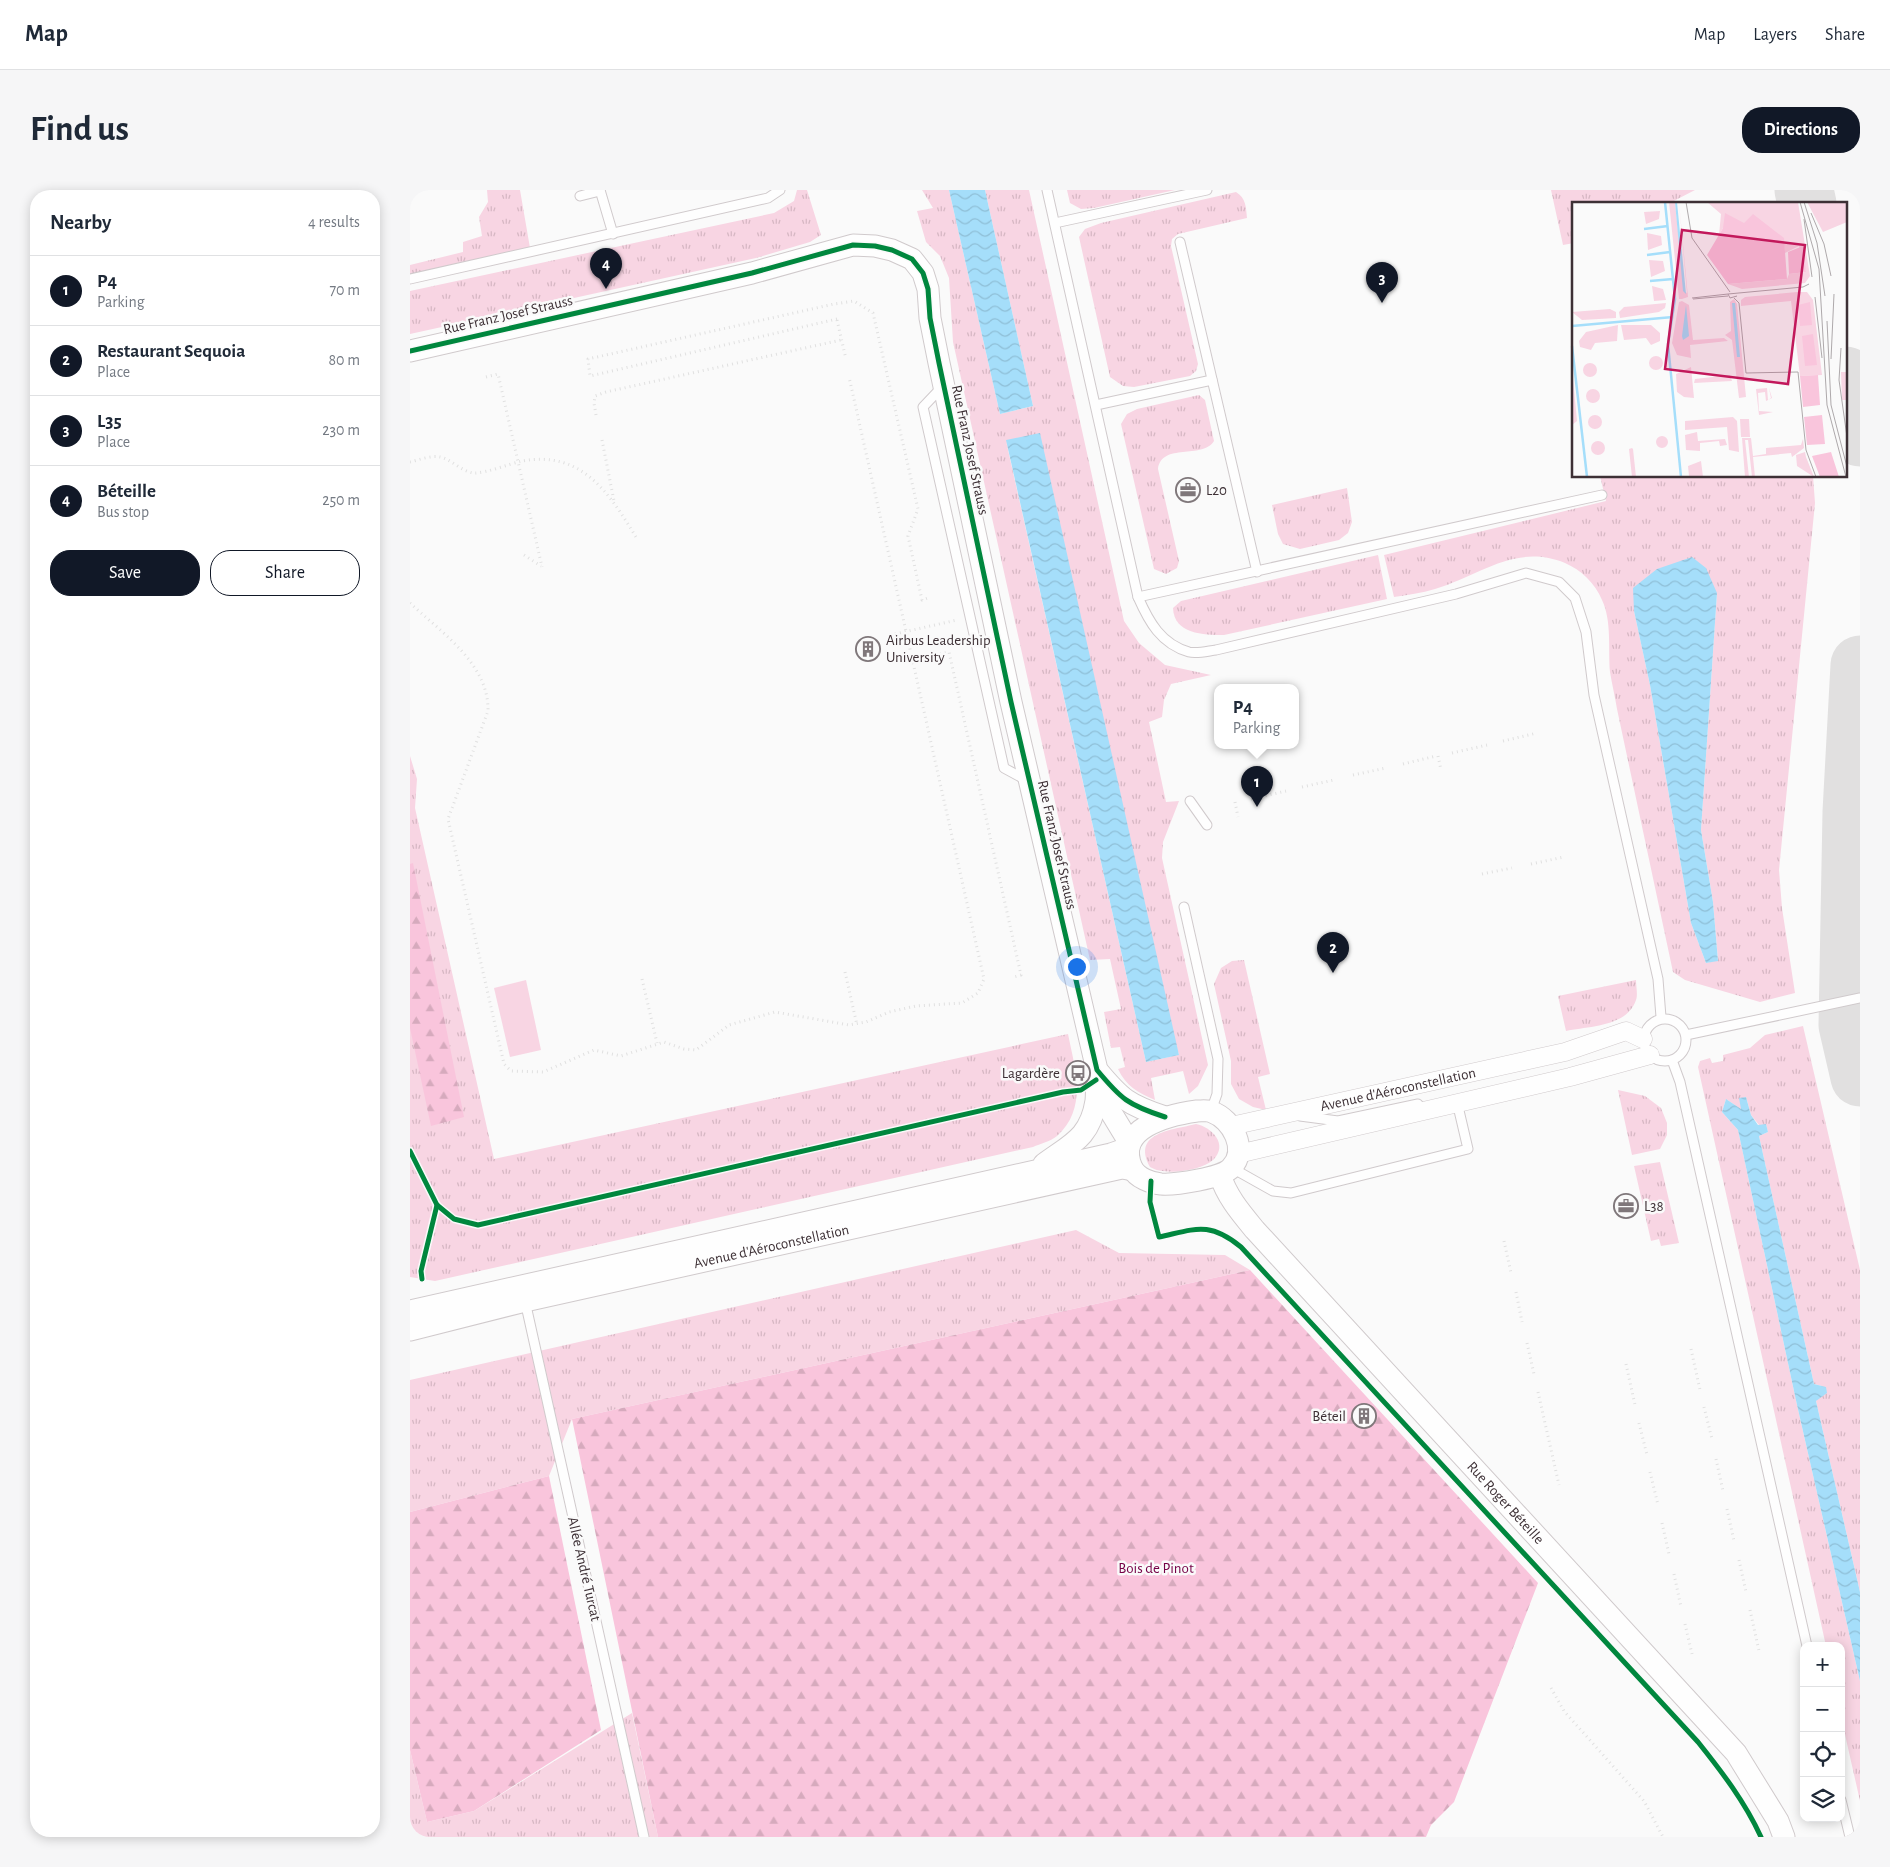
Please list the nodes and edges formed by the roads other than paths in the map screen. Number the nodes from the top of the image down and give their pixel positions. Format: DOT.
graph roads {
  1 [pos="780,190"];
  2 [pos="1048,190"];
  3 [pos="1207,190"];
  4 [pos="600,191"];
  5 [pos="580,196"];
  6 [pos="1055,223"];
  7 [pos="612,234"];
  8 [pos="1180,242"];
  9 [pos="410,279"];
  10 [pos="410,351"];
  11 [pos="1212,380"];
  12 [pos="943,385"];
  13 [pos="1096,405"];
  14 [pos="1602,495"];
  15 [pos="1256,572"];
  16 [pos="1138,598"];
  17 [pos="1030,783"];
  18 [pos="1190,801"];
  19 [pos="1207,825"];
  20 [pos="1184,907"];
  21 [pos="1860,998"];
  22 [pos="1661,1017"];
  23 [pos="1686,1035"];
  24 [pos="1646,1047"];
  25 [pos="1672,1060"];
  26 [pos="1096,1078"];
  27 [pos="1458,1102"];
  28 [pos="1211,1111"];
  29 [pos="1286,1114"];
  30 [pos="1165,1117"];
  31 [pos="1231,1126"];
  32 [pos="1128,1145"];
  33 [pos="1230,1166"];
  34 [pos="1133,1170"];
  35 [pos="1035,1171"];
  36 [pos="525,1301"];
  37 [pos="410,1311"];
  38 [pos="410,1330"];
  39 [pos="1805,1642"];
  40 [pos="1845,1816"];
  41 [pos="644,1837"];
  42 [pos="1784,1837"];
  43 [pos="1850,1837"];
  1 -- 7 [label="lane"];
  2 -- 6 [label="lane"];
  3 -- 6 [label="lane"];
  4 -- 5 [label="lane"];
  4 -- 7 [label="lane"];
  6 -- 13 [label="lane"];
  7 -- 9 [label="lane"];
  8 -- 11 [label="lane"];
  10 -- 12 [label="street, Rue Franz Josef Strauss"];
  11 -- 13 [label="lane"];
  11 -- 15 [label="lane"];
  12 -- 17 [label="street, Rue Franz Josef Strauss"];
  12 -- 17 [label="lane"];
  13 -- 16 [label="lane"];
  14 -- 15 [label="lane"];
  15 -- 16 [label="lane"];
  16 -- 22 [label="lane"];
  17 -- 26 [label="street, Rue Franz Josef Strauss"];
  18 -- 19 [label="lane"];
  20 -- 28 [label="lane"];
  21 -- 23 [label="lane"];
  22 -- 23 [label="lane"];
  22 -- 24 [label="lane"];
  23 -- 25 [label="lane"];
  24 -- 25 [label="lane"];
  24 -- 27 [label="street, Avenue d'Aéroconstellation"];
  24 -- 29 [label="street, Avenue d'Aéroconstellation"];
  25 -- 39 [label="lane"];
  26 -- 30 [label="street, Rue Franz Josef Strauss"];
  26 -- 32 [label="street"];
  26 -- 35 [label="street"];
  27 -- 29 [label="lane"];
  27 -- 33 [label="street, Avenue d'Aéroconstellation"];
  27 -- 33 [label="lane"];
  28 -- 30 [label="street"];
  28 -- 31 [label="street"];
  29 -- 31 [label="street, Avenue d'Aéroconstellation"];
  30 -- 32 [label="street"];
  31 -- 33 [label="street"];
  32 -- 34 [label="street"];
  32 -- 35 [label="street, Avenue d'Aéroconstellation"];
  33 -- 34 [label="street"];
  33 -- 42 [label="street, Rue Roger Béteille"];
  34 -- 36 [label="street, Avenue d'Aéroconstellation"];
  35 -- 37 [label="street, Avenue d'Aéroconstellation"];
  36 -- 38 [label="street, Avenue d'Aéroconstellation"];
  36 -- 41 [label="lane, Allée André Turcat"];
  40 -- 43 [label="lane"];
}
